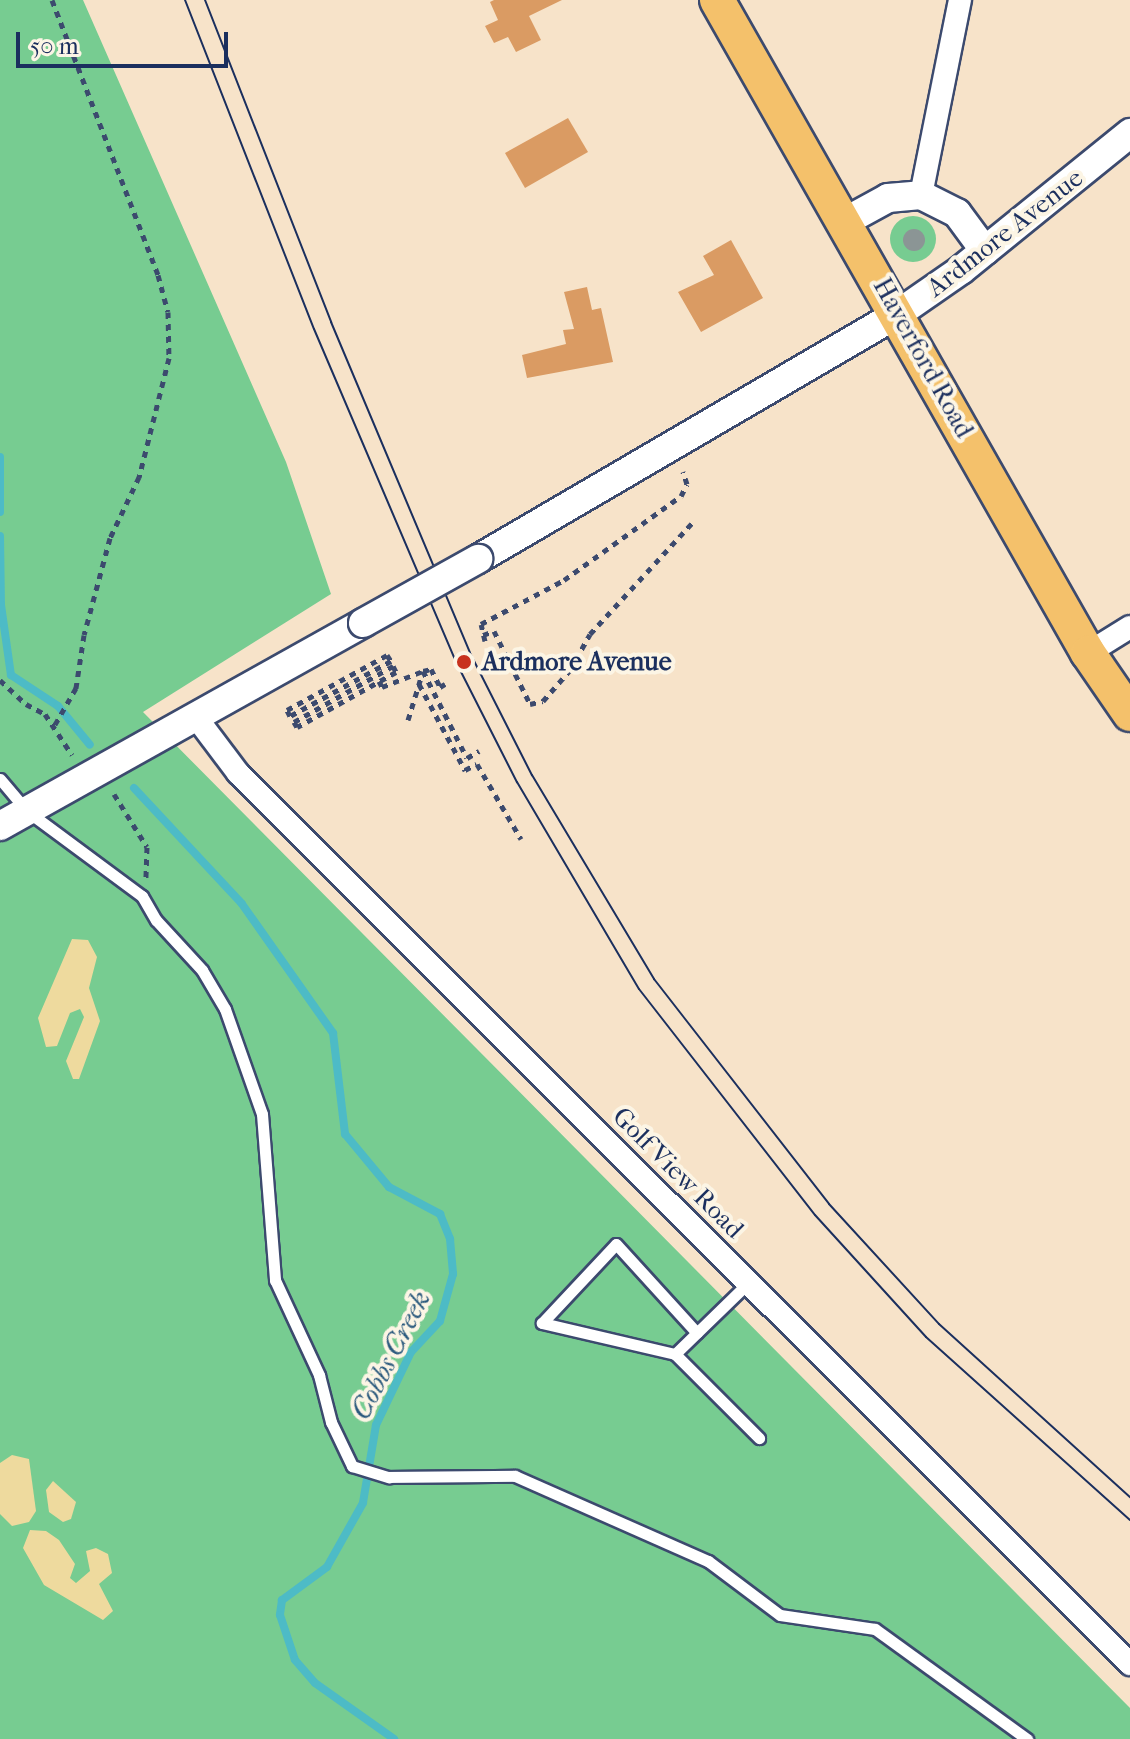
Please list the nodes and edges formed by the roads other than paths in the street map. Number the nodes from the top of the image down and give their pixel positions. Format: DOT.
graph roads {
  1 [pos="717,0"];
  2 [pos="960,0"];
  3 [pos="1130,133"];
  4 [pos="921,195"];
  5 [pos="846,221"];
  6 [pos="985,251"];
  7 [pos="899,313"];
  8 [pos="1130,627"];
  9 [pos="1088,653"];
  10 [pos="1130,714"];
  11 [pos="195,716"];
  12 [pos="0,779"];
  13 [pos="27,811"];
  14 [pos="0,826"];
  15 [pos="748,1283"];
  16 [pos="697,1333"];
  17 [pos="675,1354"];
  18 [pos="759,1438"];
  19 [pos="1130,1664"];
  20 [pos="1027,1739"];
  1 -- 5 [label="main road, Haverford Road"];
  2 -- 4 [label="street"];
  3 -- 6 [label="street, Ardmore Avenue"];
  4 -- 5 [label="street"];
  4 -- 6 [label="street"];
  5 -- 7 [label="main road, Haverford Road"];
  6 -- 7 [label="street, Ardmore Avenue"];
  7 -- 9 [label="main road, Haverford Road"];
  7 -- 11 [label="street, Ardmore Avenue, bridge"];
  8 -- 9 [label="street"];
  9 -- 10 [label="main road, Haverford Road"];
  11 -- 13 [label="street, Ardmore Avenue"];
  11 -- 15 [label="street, Golf View Road"];
  12 -- 13 [label="lane"];
  13 -- 14 [label="street, Ardmore Avenue"];
  13 -- 20 [label="lane"];
  15 -- 16 [label="lane"];
  15 -- 19 [label="street, Golf View Road"];
  16 -- 17 [label="lane"];
  16 -- 17 [label="lane"];
  17 -- 18 [label="lane"];
}
